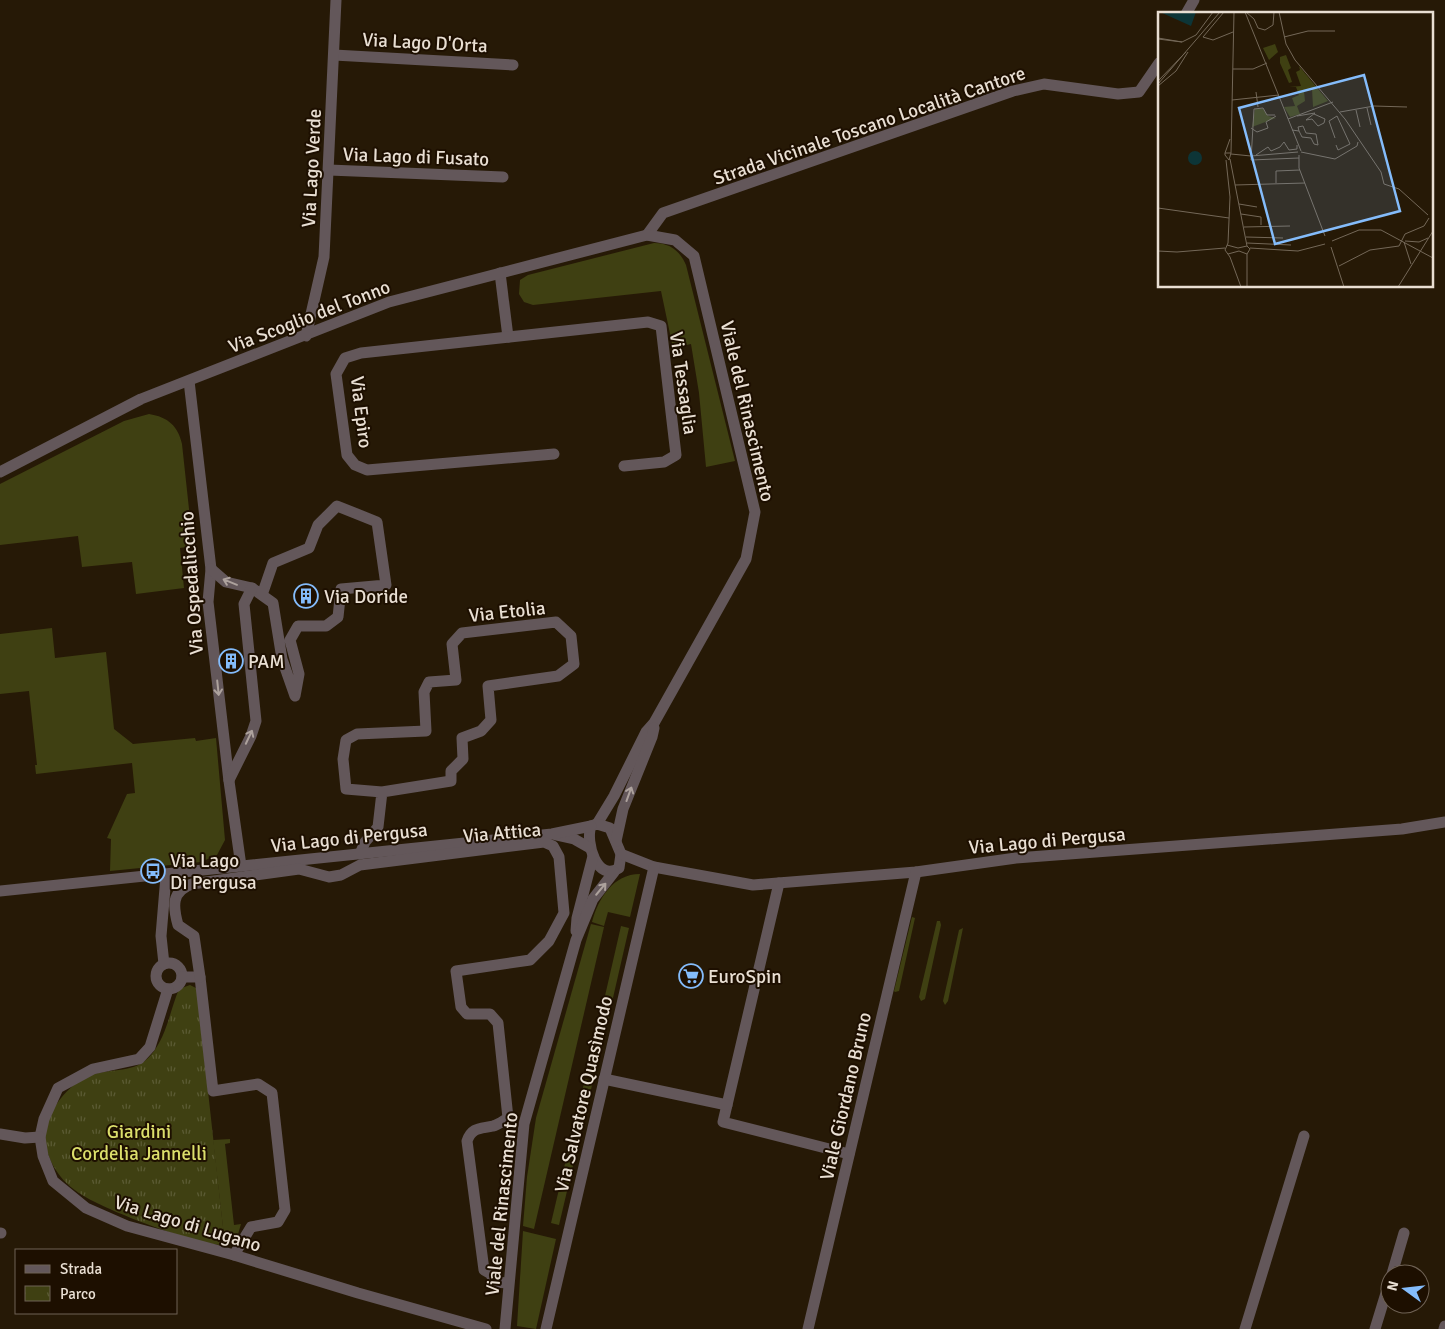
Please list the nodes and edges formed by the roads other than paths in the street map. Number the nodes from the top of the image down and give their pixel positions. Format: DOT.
graph roads {
  1 [pos="336,0"];
  2 [pos="1194,0"];
  3 [pos="1187,12"];
  4 [pos="334,55"];
  5 [pos="1158,64"];
  6 [pos="513,65"];
  7 [pos="329,170"];
  8 [pos="503,177"];
  9 [pos="647,235"];
  10 [pos="500,273"];
  11 [pos="306,336"];
  12 [pos="508,337"];
  13 [pos="189,381"];
  14 [pos="554,454"];
  15 [pos="624,466"];
  16 [pos="0,472"];
  17 [pos="210,569"];
  18 [pos="252,588"];
  19 [pos="262,595"];
  20 [pos="654,724"];
  21 [pos="228,781"];
  22 [pos="382,792"];
  23 [pos="1445,822"];
  24 [pos="594,825"];
  25 [pos="552,834"];
  26 [pos="616,841"];
  27 [pos="592,852"];
  28 [pos="360,854"];
  29 [pos="621,854"];
  30 [pos="329,857"];
  31 [pos="241,866"];
  32 [pos="654,867"];
  33 [pos="616,870"];
  34 [pos="916,872"];
  35 [pos="166,876"];
  36 [pos="329,877"];
  37 [pos="779,882"];
  38 [pos="0,891"];
  39 [pos="576,940"];
  40 [pos="164,964"];
  41 [pos="182,977"];
  42 [pos="200,977"];
  43 [pos="168,989"];
  44 [pos="604,1079"];
  45 [pos="727,1104"];
  46 [pos="0,1134"];
  47 [pos="1304,1136"];
  48 [pos="40,1138"];
  49 [pos="849,1154"];
  50 [pos="1404,1233"];
  51 [pos="234,1254"];
  52 [pos="1395,1264"];
  53 [pos="508,1283"];
  54 [pos="1380,1313"];
  55 [pos="486,1329"];
  56 [pos="505,1329"];
  57 [pos="546,1329"];
  58 [pos="808,1329"];
  59 [pos="1245,1329"];
  60 [pos="1375,1329"];
  1 -- 4 [label="street, Via Lago Verde"];
  2 -- 3 [label="street"];
  4 -- 6 [label="street, Via Lago D'Orta"];
  4 -- 7 [label="street, Via Lago Verde"];
  5 -- 9 [label="street, Strada Vicinale Toscano Località Cantore"];
  7 -- 8 [label="street, Via Lago di Fusato"];
  7 -- 11 [label="street, Via Lago Verde"];
  9 -- 10 [label="street, Via Scoglio del Tonno"];
  9 -- 20 [label="street, Viale del Rinascimento"];
  10 -- 11 [label="street, Via Scoglio del Tonno"];
  10 -- 12 [label="street"];
  11 -- 13 [label="street, Via Scoglio del Tonno"];
  12 -- 14 [label="street, Via Epiro"];
  12 -- 15 [label="street, Via Tessaglia"];
  13 -- 16 [label="street, Via Scoglio del Tonno"];
  13 -- 17 [label="street, Via Ospedalicchio"];
  18 -- 17 [label="street, one-way"];
  17 -- 21 [label="street, Via Ospedalicchio, one-way"];
  18 -- 19 [label="street"];
  21 -- 18 [label="street, one-way"];
  19 -- 19 [label="street"];
  20 -- 24 [label="street, Viale del Rinascimento"];
  26 -- 20 [label="street, Viale del Rinascimento, one-way"];
  21 -- 31 [label="street, Via Ospedalicchio"];
  22 -- 22 [label="street, Via Etolia"];
  22 -- 28 [label="street"];
  23 -- 34 [label="street, Via Lago di Pergusa"];
  24 -- 25 [label="street"];
  24 -- 26 [label="street"];
  24 -- 27 [label="street"];
  25 -- 27 [label="street"];
  25 -- 28 [label="street, Via Lago di Pergusa"];
  26 -- 29 [label="street"];
  27 -- 33 [label="street"];
  27 -- 39 [label="street"];
  28 -- 30 [label="street, Via Lago di Pergusa"];
  29 -- 32 [label="street, Via Lago di Pergusa"];
  29 -- 33 [label="street"];
  30 -- 31 [label="street, Via Lago di Pergusa"];
  30 -- 36 [label="street"];
  31 -- 35 [label="street, Via Lago di Pergusa"];
  32 -- 33 [label="street, Via Lago di Pergusa"];
  32 -- 37 [label="street, Via Lago di Pergusa"];
  32 -- 44 [label="street, Via Salvatore Quasìmodo"];
  39 -- 33 [label="street, one-way"];
  34 -- 37 [label="street, Via Lago di Pergusa"];
  34 -- 49 [label="street, Viale Giordano Bruno"];
  35 -- 38 [label="street, Via Lago di Pergusa"];
  35 -- 40 [label="street"];
  36 -- 42 [label="street"];
  36 -- 53 [label="street, Via Attica"];
  37 -- 45 [label="street"];
  39 -- 53 [label="street, Viale del Rinascimento"];
  40 -- 41 [label="street"];
  40 -- 43 [label="street"];
  41 -- 42 [label="street"];
  41 -- 43 [label="street"];
  42 -- 51 [label="street"];
  43 -- 48 [label="street, Via Lago di Lugano"];
  44 -- 45 [label="street"];
  44 -- 57 [label="street, Via Salvatore Quasìmodo"];
  45 -- 49 [label="street"];
  46 -- 48 [label="street"];
  47 -- 59 [label="street"];
  48 -- 51 [label="street, Via Lago di Lugano"];
  49 -- 58 [label="street, Viale Giordano Bruno"];
  50 -- 52 [label="street"];
  51 -- 55 [label="street, Via Lago di Lugano"];
  53 -- 56 [label="street, Viale del Rinascimento"];
  54 -- 60 [label="street"];
}
